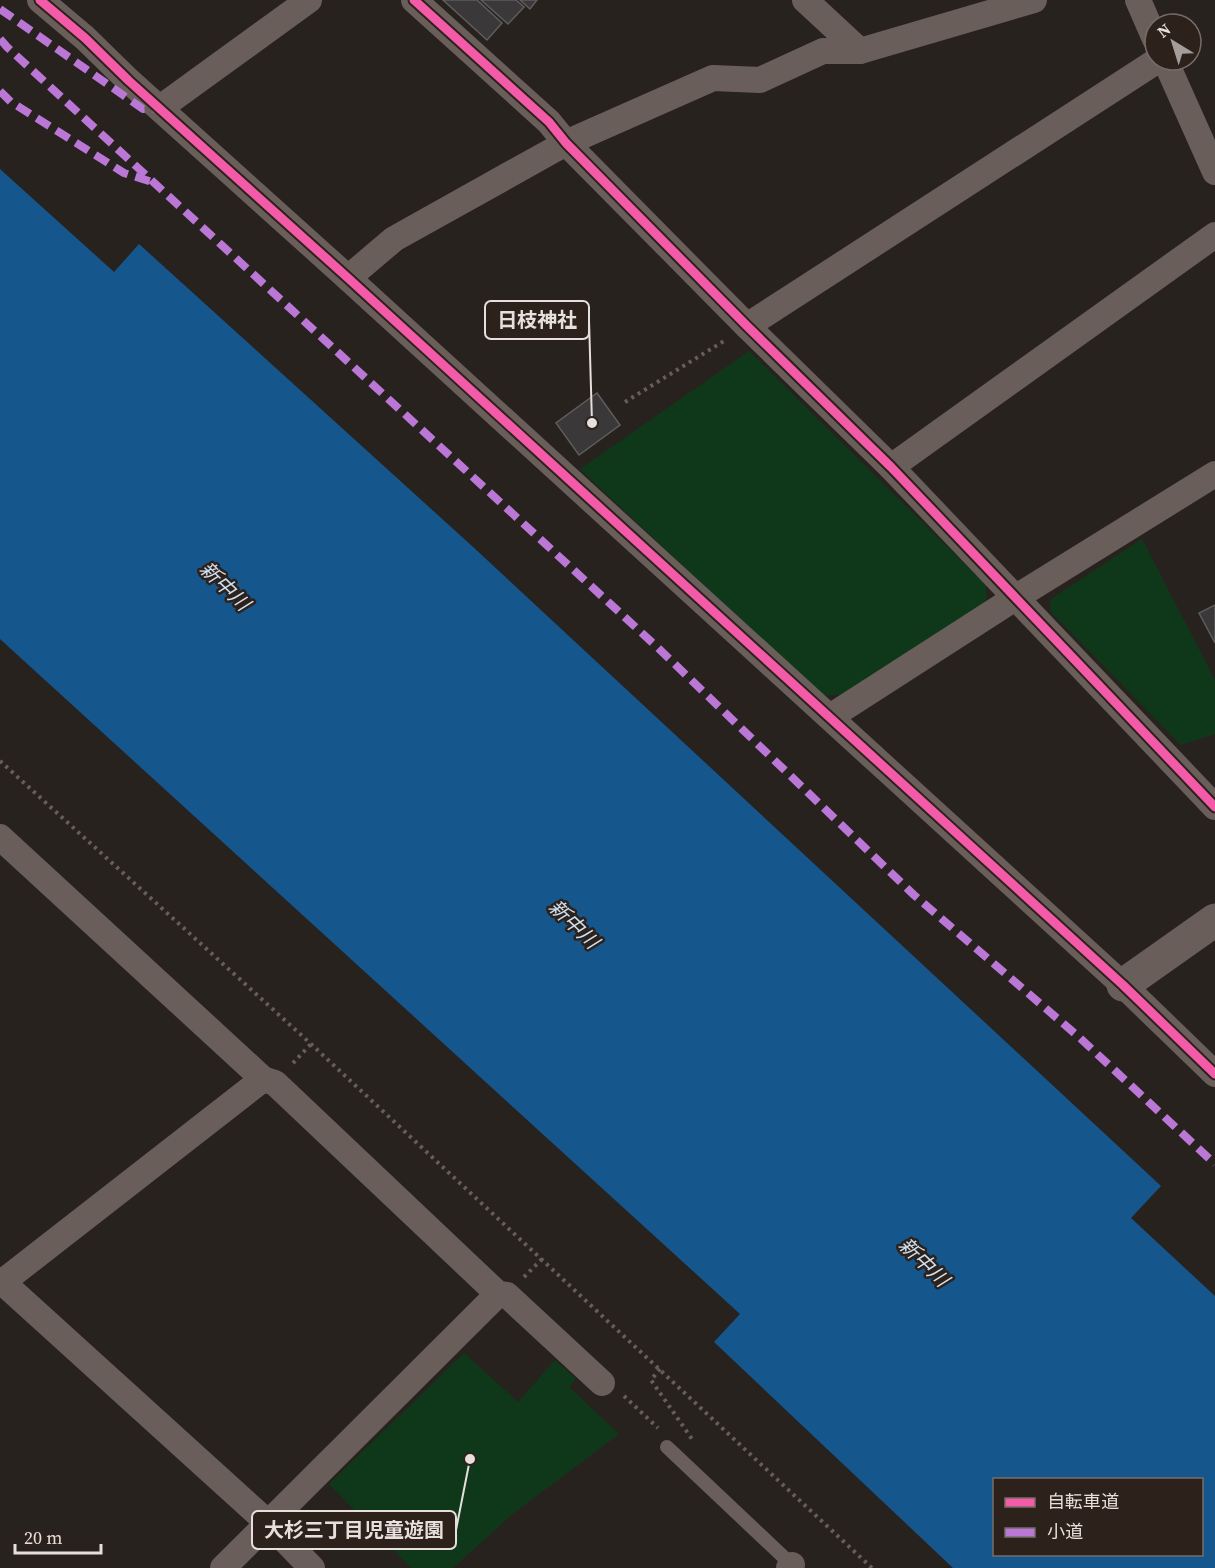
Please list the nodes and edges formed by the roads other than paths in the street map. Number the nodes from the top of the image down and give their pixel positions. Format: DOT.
graph roads {
  1 [pos="40,0"];
  2 [pos="309,0"];
  3 [pos="414,0"];
  4 [pos="805,0"];
  5 [pos="1034,0"];
  6 [pos="860,51"];
  7 [pos="1143,70"];
  8 [pos="1170,72"];
  9 [pos="160,108"];
  10 [pos="566,143"];
  11 [pos="1215,172"];
  12 [pos="1215,235"];
  13 [pos="348,278"];
  14 [pos="747,326"];
  15 [pos="891,467"];
  16 [pos="1215,474"];
  17 [pos="1015,598"];
  18 [pos="830,717"];
  19 [pos="1215,807"];
  20 [pos="0,837"];
  21 [pos="1215,920"];
  22 [pos="1123,985"];
  23 [pos="1215,1074"];
  24 [pos="263,1079"];
  25 [pos="1,1282"];
  26 [pos="498,1294"];
  27 [pos="602,1383"];
  28 [pos="667,1447"];
  29 [pos="268,1522"];
  30 [pos="790,1566"];
  31 [pos="222,1568"];
  32 [pos="312,1568"];
  1 -- 9 [label="street"];
  2 -- 9 [label="street"];
  3 -- 10 [label="street"];
  4 -- 6 [label="street"];
  5 -- 6 [label="street"];
  6 -- 10 [label="street"];
  7 -- 14 [label="street"];
  8 -- 11 [label="street"];
  9 -- 13 [label="street"];
  10 -- 13 [label="street"];
  10 -- 14 [label="street"];
  12 -- 15 [label="street"];
  13 -- 18 [label="street"];
  14 -- 15 [label="street"];
  15 -- 17 [label="street"];
  16 -- 17 [label="street"];
  17 -- 18 [label="street"];
  17 -- 19 [label="street"];
  18 -- 22 [label="street"];
  20 -- 24 [label="street"];
  21 -- 22 [label="street"];
  22 -- 23 [label="street"];
  24 -- 25 [label="street"];
  24 -- 26 [label="street"];
  25 -- 29 [label="street"];
  26 -- 27 [label="street"];
  26 -- 29 [label="street"];
  28 -- 30 [label="lane"];
  29 -- 31 [label="street"];
  29 -- 32 [label="street"];
}
